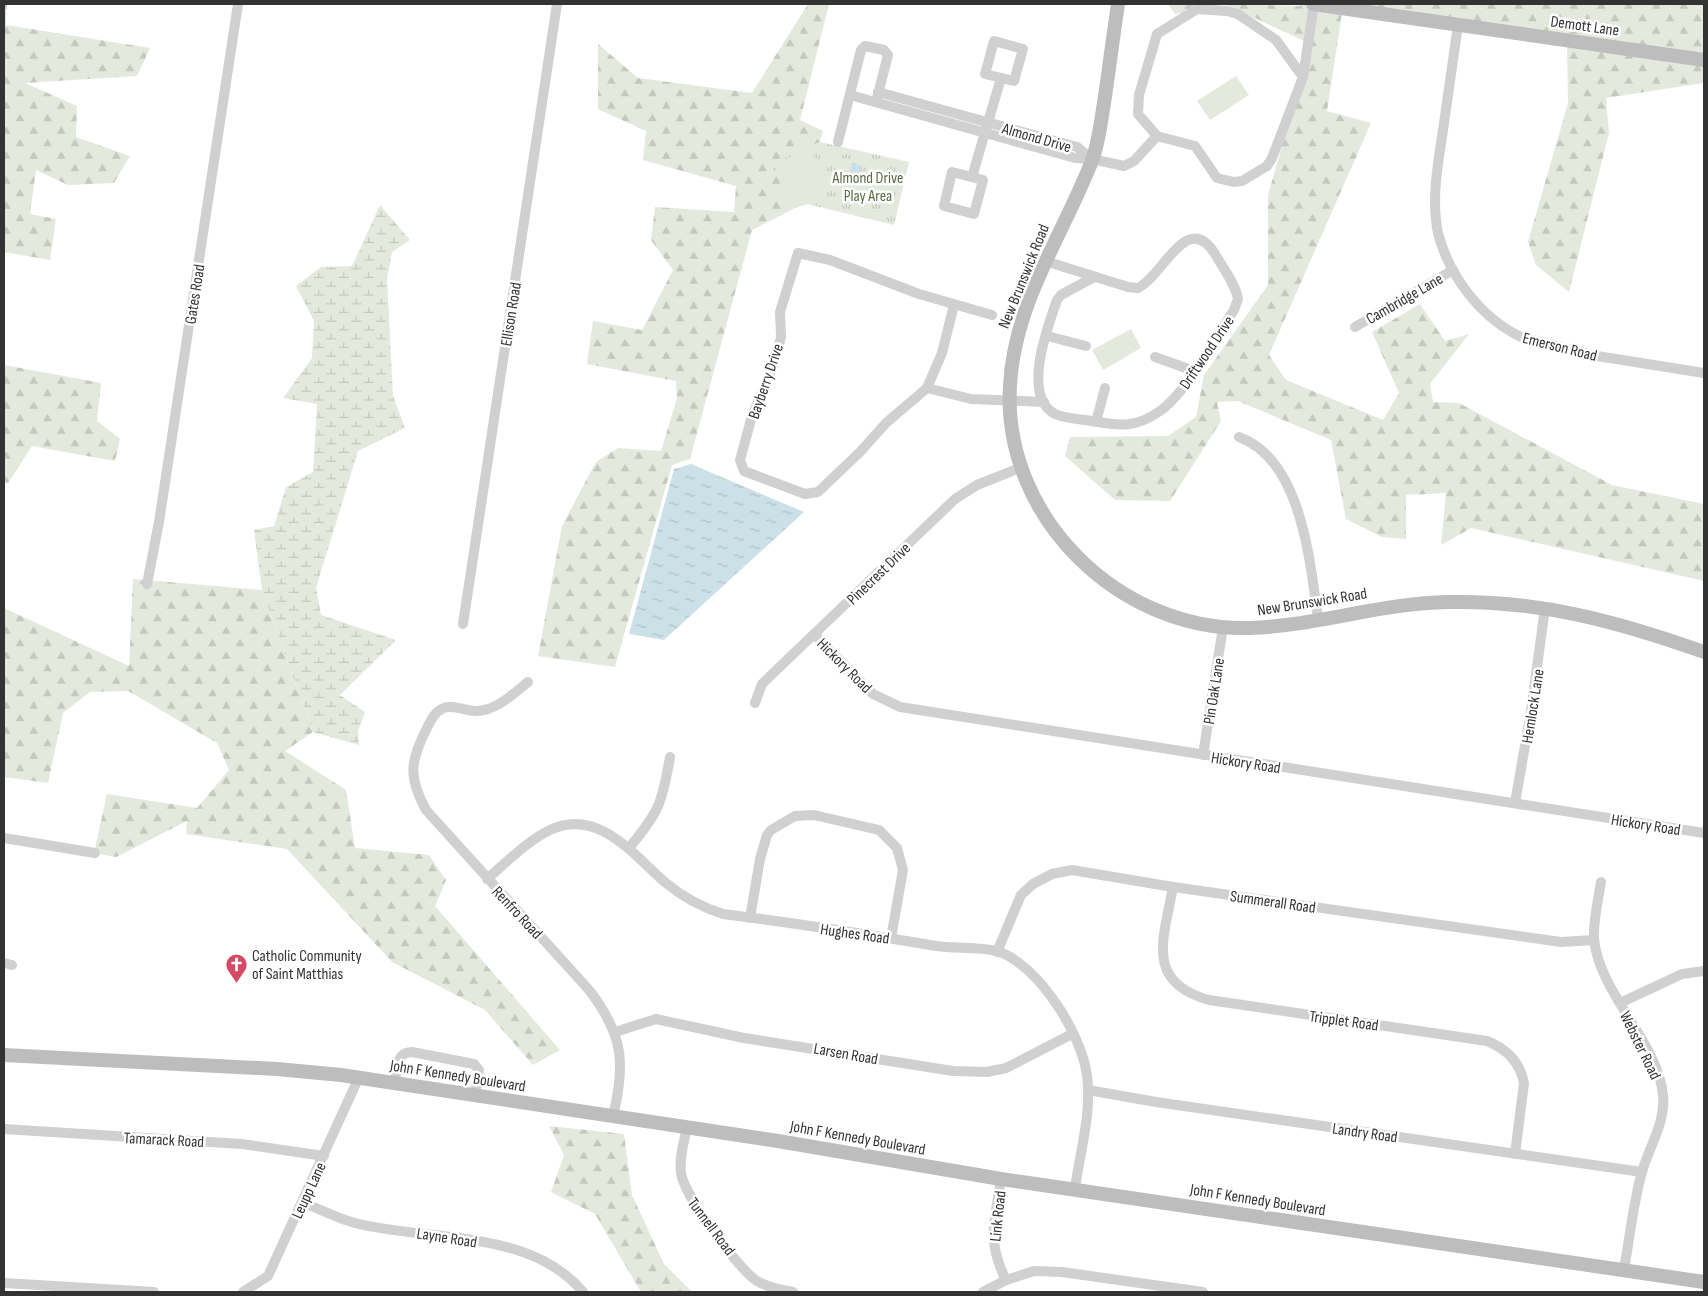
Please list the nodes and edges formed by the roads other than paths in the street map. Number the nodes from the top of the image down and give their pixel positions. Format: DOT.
graph roads {
  1 [pos="238,4"];
  2 [pos="557,4"];
  3 [pos="1118,4"];
  4 [pos="1313,4"];
  5 [pos="1458,24"];
  6 [pos="1704,60"];
  7 [pos="1303,77"];
  8 [pos="1001,78"];
  9 [pos="878,92"];
  10 [pos="850,95"];
  11 [pos="875,103"];
  12 [pos="986,128"];
  13 [pos="1158,136"];
  14 [pos="838,142"];
  15 [pos="1092,159"];
  16 [pos="972,177"];
  17 [pos="1045,261"];
  18 [pos="1453,270"];
  19 [pos="1094,277"];
  20 [pos="954,305"];
  21 [pos="992,315"];
  22 [pos="1355,327"];
  23 [pos="1047,336"];
  24 [pos="1086,346"];
  25 [pos="1156,357"];
  26 [pos="1194,370"];
  27 [pos="1704,373"];
  28 [pos="927,388"];
  29 [pos="1105,388"];
  30 [pos="1010,401"];
  31 [pos="1044,402"];
  32 [pos="1096,422"];
  33 [pos="1239,437"];
  34 [pos="1022,468"];
  35 [pos="147,584"];
  36 [pos="1545,608"];
  37 [pos="1318,619"];
  38 [pos="462,624"];
  39 [pos="1223,626"];
  40 [pos="814,634"];
  41 [pos="1704,652"];
  42 [pos="528,682"];
  43 [pos="756,703"];
  44 [pos="1203,755"];
  45 [pos="670,757"];
  46 [pos="1515,803"];
  47 [pos="1704,834"];
  48 [pos="4,838"];
  49 [pos="629,848"];
  50 [pos="95,853"];
  51 [pos="487,879"];
  52 [pos="1601,882"];
  53 [pos="1173,887"];
  54 [pos="750,918"];
  55 [pos="890,938"];
  56 [pos="1594,940"];
  57 [pos="997,952"];
  58 [pos="1704,970"];
  59 [pos="1620,1003"];
  60 [pos="615,1032"];
  61 [pos="1072,1034"];
  62 [pos="4,1055"];
  63 [pos="359,1077"];
  64 [pos="395,1083"];
  65 [pos="1088,1090"];
  66 [pos="475,1095"];
  67 [pos="612,1116"];
  68 [pos="687,1127"];
  69 [pos="4,1129"];
  70 [pos="1514,1154"];
  71 [pos="324,1156"];
  72 [pos="1642,1172"];
  73 [pos="1001,1179"];
  74 [pos="1075,1188"];
  75 [pos="302,1202"];
  76 [pos="1624,1270"];
  77 [pos="1006,1280"];
  78 [pos="1704,1282"];
  79 [pos="4,1283"];
  80 [pos="154,1292"];
  81 [pos="243,1292"];
  82 [pos="583,1292"];
  83 [pos="793,1292"];
  84 [pos="982,1292"];
  85 [pos="1203,1292"];
  1 -- 35 [label="street, Gates Road"];
  2 -- 38 [label="street, Ellison Road"];
  3 -- 15 [label="street, New Brunswick Road"];
  4 -- 5 [label="street, Demott Lane"];
  4 -- 7 [label="street"];
  5 -- 6 [label="street, Demott Lane"];
  5 -- 18 [label="street, Emerson Road"];
  7 -- 13 [label="street"];
  7 -- 13 [label="street"];
  8 -- 8 [label="street"];
  8 -- 12 [label="street, Almond Drive"];
  9 -- 10 [label="street"];
  9 -- 11 [label="street"];
  9 -- 12 [label="street, Almond Drive"];
  10 -- 11 [label="street, Almond Drive"];
  10 -- 14 [label="street"];
  11 -- 12 [label="street, Almond Drive"];
  12 -- 15 [label="street, Almond Drive"];
  12 -- 16 [label="street, Almond Drive"];
  13 -- 15 [label="street, Almond Drive"];
  15 -- 17 [label="street, New Brunswick Road"];
  16 -- 16 [label="street"];
  17 -- 19 [label="street, Driftwood Drive"];
  17 -- 30 [label="street, New Brunswick Road"];
  18 -- 22 [label="street, Cambridge Lane"];
  18 -- 27 [label="street, Emerson Road"];
  19 -- 23 [label="street"];
  19 -- 26 [label="street, Driftwood Drive"];
  20 -- 21 [label="street"];
  20 -- 28 [label="street, Bayberry Drive"];
  20 -- 28 [label="street, Bayberry Drive"];
  23 -- 24 [label="street"];
  23 -- 31 [label="street"];
  25 -- 26 [label="street"];
  26 -- 32 [label="street, Driftwood Drive"];
  28 -- 30 [label="street"];
  29 -- 32 [label="street"];
  30 -- 31 [label="street"];
  30 -- 34 [label="street, New Brunswick Road"];
  31 -- 32 [label="street, Driftwood Drive"];
  33 -- 37 [label="street"];
  34 -- 39 [label="street, New Brunswick Road"];
  34 -- 40 [label="street, Pinecrest Drive"];
  36 -- 37 [label="street, New Brunswick Road"];
  36 -- 41 [label="street, New Brunswick Road"];
  36 -- 46 [label="street, Hemlock Lane"];
  37 -- 39 [label="street, New Brunswick Road"];
  39 -- 44 [label="street, Pin Oak Lane"];
  40 -- 43 [label="street, Pinecrest Drive"];
  40 -- 44 [label="street, Hickory Road"];
  42 -- 51 [label="street, Renfro Road"];
  44 -- 46 [label="street, Hickory Road"];
  45 -- 49 [label="street"];
  46 -- 47 [label="street, Hickory Road"];
  48 -- 50 [label="street"];
  49 -- 51 [label="street, Hughes Road"];
  49 -- 54 [label="street, Hughes Road"];
  51 -- 60 [label="street, Renfro Road"];
  52 -- 56 [label="street, Webster Road"];
  53 -- 56 [label="street, Summerall Road"];
  53 -- 57 [label="street, Summerall Road"];
  53 -- 70 [label="street, Tripplet Road"];
  54 -- 55 [label="street, Hughes Road"];
  54 -- 55 [label="street"];
  55 -- 57 [label="street, Hughes Road"];
  56 -- 59 [label="street, Webster Road"];
  57 -- 61 [label="street, Hughes Road"];
  58 -- 59 [label="street"];
  59 -- 72 [label="street, Webster Road"];
  60 -- 61 [label="street, Larsen Road"];
  60 -- 67 [label="street, Renfro Road"];
  61 -- 65 [label="street, Hughes Road"];
  62 -- 63 [label="street, John F Kennedy Boulevard"];
  63 -- 64 [label="street, John F Kennedy Boulevard"];
  63 -- 71 [label="street, Leupp Lane"];
  64 -- 66 [label="street, John F Kennedy Boulevard"];
  64 -- 66 [label="street"];
  65 -- 70 [label="street, Landry Road"];
  65 -- 74 [label="street, Hughes Road"];
  66 -- 67 [label="street, John F Kennedy Boulevard"];
  67 -- 68 [label="street, John F Kennedy Boulevard"];
  68 -- 73 [label="street, John F Kennedy Boulevard"];
  68 -- 83 [label="street, Tunnell Road"];
  69 -- 71 [label="street, Tamarack Road"];
  70 -- 72 [label="street, Landry Road"];
  71 -- 75 [label="street, Leupp Lane"];
  72 -- 76 [label="street, Webster Road"];
  73 -- 74 [label="street, John F Kennedy Boulevard"];
  73 -- 77 [label="street, Link Road"];
  74 -- 76 [label="street, John F Kennedy Boulevard"];
  75 -- 81 [label="street, Leupp Lane"];
  75 -- 82 [label="street, Layne Road"];
  76 -- 78 [label="street, John F Kennedy Boulevard"];
  77 -- 84 [label="street"];
  77 -- 85 [label="street"];
  79 -- 80 [label="street"];
}
